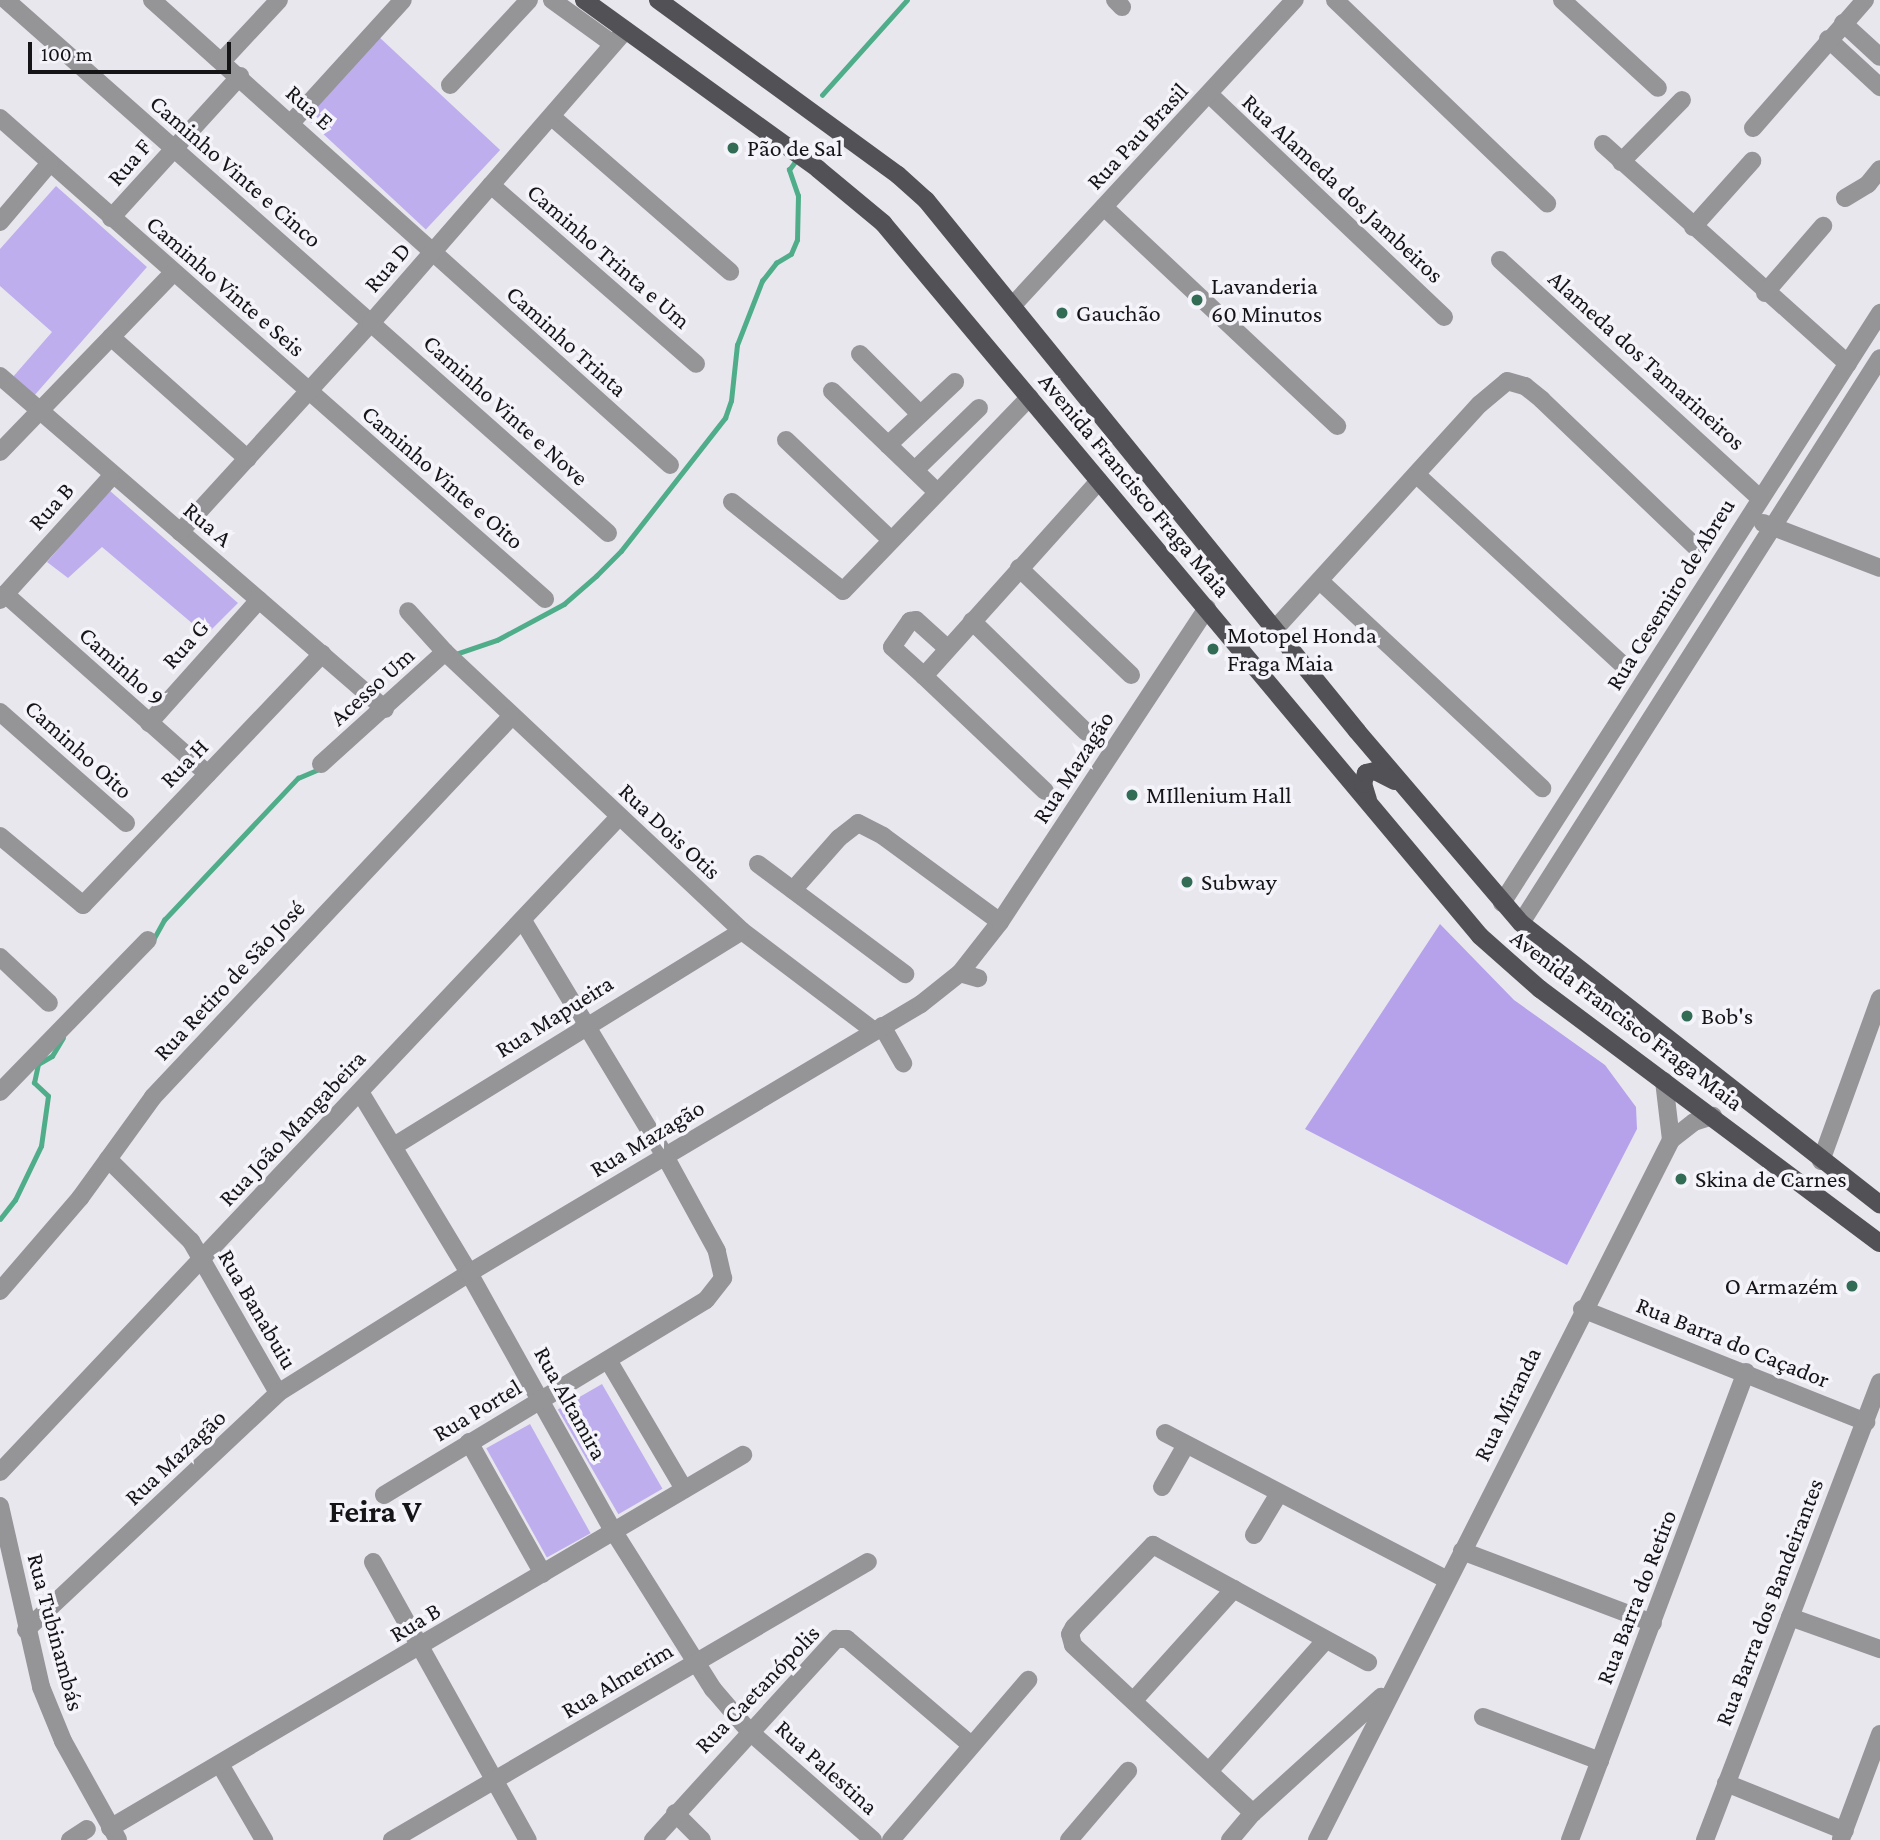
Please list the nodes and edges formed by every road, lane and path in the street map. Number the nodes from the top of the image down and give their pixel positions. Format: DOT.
graph roads {
  1 [pos="6,0"];
  2 [pos="279,0"];
  3 [pos="403,0"];
  4 [pos="530,0"];
  5 [pos="552,0"];
  6 [pos="584,0"];
  7 [pos="658,0"];
  8 [pos="1295,0"];
  9 [pos="1335,0"];
  10 [pos="1562,0"];
  11 [pos="1865,0"];
  12 [pos="155,1"];
  13 [pos="1843,23"];
  14 [pos="626,30"];
  15 [pos="1828,39"];
  16 [pos="613,44"];
  17 [pos="1880,57"];
  18 [pos="223,60"];
  19 [pos="240,76"];
  20 [pos="450,85"];
  21 [pos="1880,87"];
  22 [pos="1658,88"];
  23 [pos="1209,94"];
  24 [pos="1682,100"];
  25 [pos="552,117"];
  26 [pos="0,118"];
  27 [pos="291,123"];
  28 [pos="1753,128"];
  29 [pos="1603,144"];
  30 [pos="173,149"];
  31 [pos="1752,161"];
  32 [pos="1621,162"];
  33 [pos="50,163"];
  34 [pos="1880,169"];
  35 [pos="491,185"];
  36 [pos="1845,198"];
  37 [pos="1547,203"];
  38 [pos="1104,207"];
  39 [pos="111,219"];
  40 [pos="0,222"];
  41 [pos="1823,226"];
  42 [pos="1693,227"];
  43 [pos="432,253"];
  44 [pos="1500,260"];
  45 [pos="174,272"];
  46 [pos="730,272"];
  47 [pos="1765,293"];
  48 [pos="1014,304"];
  49 [pos="1880,313"];
  50 [pos="1444,317"];
  51 [pos="371,323"];
  52 [pos="111,337"];
  53 [pos="860,354"];
  54 [pos="1880,358"];
  55 [pos="696,364"];
  56 [pos="1848,364"];
  57 [pos="0,376"];
  58 [pos="955,382"];
  59 [pos="309,391"];
  60 [pos="832,391"];
  61 [pos="1030,397"];
  62 [pos="979,408"];
  63 [pos="39,410"];
  64 [pos="920,414"];
  65 [pos="1337,426"];
  66 [pos="786,440"];
  67 [pos="888,444"];
  68 [pos="0,452"];
  69 [pos="248,459"];
  70 [pos="670,465"];
  71 [pos="915,470"];
  72 [pos="1417,475"];
  73 [pos="111,477"];
  74 [pos="1099,481"];
  75 [pos="936,491"];
  76 [pos="1760,498"];
  77 [pos="732,502"];
  78 [pos="1750,514"];
  79 [pos="1772,529"];
  80 [pos="180,531"];
  81 [pos="608,533"];
  82 [pos="890,539"];
  83 [pos="1698,549"];
  84 [pos="1019,568"];
  85 [pos="1880,568"];
  86 [pos="1320,581"];
  87 [pos="2,597"];
  88 [pos="545,599"];
  89 [pos="259,600"];
  90 [pos="1207,608"];
  91 [pos="408,611"];
  92 [pos="972,621"];
  93 [pos="1275,629"];
  94 [pos="947,648"];
  95 [pos="322,654"];
  96 [pos="452,659"];
  97 [pos="1622,664"];
  98 [pos="1131,675"];
  99 [pos="924,676"];
  100 [pos="1643,682"];
  101 [pos="1665,700"];
  102 [pos="384,709"];
  103 [pos="0,712"];
  104 [pos="511,717"];
  105 [pos="149,723"];
  106 [pos="1086,732"];
  107 [pos="1357,732"];
  108 [pos="321,764"];
  109 [pos="1338,766"];
  110 [pos="208,774"];
  111 [pos="1542,788"];
  112 [pos="1406,789"];
  113 [pos="1045,791"];
  114 [pos="1374,813"];
  115 [pos="619,817"];
  116 [pos="126,823"];
  117 [pos="0,836"];
  118 [pos="758,864"];
  119 [pos="793,890"];
  120 [pos="1502,903"];
  121 [pos="523,920"];
  122 [pos="1000,922"];
  123 [pos="1521,923"];
  124 [pos="742,931"];
  125 [pos="148,940"];
  126 [pos="0,957"];
  127 [pos="960,973"];
  128 [pos="905,974"];
  129 [pos="978,978"];
  130 [pos="1880,998"];
  131 [pos="49,1003"];
  132 [pos="586,1025"];
  133 [pos="878,1029"];
  134 [pos="903,1063"];
  135 [pos="1664,1081"];
  136 [pos="0,1092"];
  137 [pos="360,1092"];
  138 [pos="1713,1116"];
  139 [pos="1671,1140"];
  140 [pos="394,1146"];
  141 [pos="665,1156"];
  142 [pos="108,1159"];
  143 [pos="1822,1161"];
  144 [pos="1880,1204"];
  145 [pos="1880,1243"];
  146 [pos="202,1260"];
  147 [pos="469,1273"];
  148 [pos="0,1291"];
  149 [pos="1582,1309"];
  150 [pos="608,1360"];
  151 [pos="1746,1372"];
  152 [pos="1880,1382"];
  153 [pos="278,1393"];
  154 [pos="541,1400"];
  155 [pos="1866,1422"];
  156 [pos="1165,1433"];
  157 [pos="469,1442"];
  158 [pos="1186,1445"];
  159 [pos="743,1455"];
  160 [pos="0,1472"];
  161 [pos="1163,1486"];
  162 [pos="684,1489"];
  163 [pos="384,1495"];
  164 [pos="1278,1495"];
  165 [pos="1,1518"];
  166 [pos="614,1532"];
  167 [pos="1255,1535"];
  168 [pos="1462,1551"];
  169 [pos="373,1562"];
  170 [pos="868,1562"];
  171 [pos="543,1574"];
  172 [pos="1447,1580"];
  173 [pos="1234,1589"];
  174 [pos="1790,1617"];
  175 [pos="1653,1623"];
  176 [pos="26,1630"];
  177 [pos="1326,1640"];
  178 [pos="418,1648"];
  179 [pos="1880,1649"];
  180 [pos="695,1662"];
  181 [pos="1368,1662"];
  182 [pos="1028,1680"];
  183 [pos="1389,1690"];
  184 [pos="1135,1699"];
  185 [pos="1483,1717"];
  186 [pos="750,1731"];
  187 [pos="1880,1734"];
  188 [pos="971,1745"];
  189 [pos="1600,1761"];
  190 [pos="221,1766"];
  191 [pos="1210,1770"];
  192 [pos="1128,1771"];
  193 [pos="495,1782"];
  194 [pos="1726,1783"];
  195 [pos="675,1813"];
  196 [pos="1253,1813"];
  197 [pos="88,1829"];
  198 [pos="114,1834"];
  199 [pos="1843,1835"];
  200 [pos="70,1840"];
  201 [pos="264,1840"];
  202 [pos="391,1840"];
  203 [pos="528,1840"];
  204 [pos="653,1840"];
  205 [pos="702,1840"];
  206 [pos="873,1840"];
  207 [pos="891,1840"];
  208 [pos="1069,1840"];
  209 [pos="1231,1840"];
  210 [pos="1317,1840"];
  211 [pos="1570,1840"];
  212 [pos="1705,1840"];
  1 -- 30 [label="street, Caminho Vinte e Cinco"];
  2 -- 18 [label="street"];
  3 -- 27 [label="street"];
  4 -- 20 [label="street"];
  5 -- 16 [label="street"];
  6 -- 14 [label="main road, Avenida Francisco Fraga Maia"];
  7 -- 48 [label="main road, Avenida Francisco Fraga Maia"];
  8 -- 23 [label="street, Rua Pau Brasil"];
  9 -- 37 [label="street"];
  10 -- 22 [label="street"];
  11 -- 13 [label="street"];
  12 -- 18 [label="street, Rua E"];
  13 -- 15 [label="street"];
  13 -- 17 [label="street"];
  14 -- 16 [label="street, Rua D"];
  14 -- 61 [label="main road, Avenida Francisco Fraga Maia"];
  15 -- 21 [label="street"];
  15 -- 28 [label="street"];
  16 -- 25 [label="street, Rua D"];
  18 -- 19 [label="street, Rua E"];
  19 -- 27 [label="street, Rua E"];
  19 -- 30 [label="street, Rua F"];
  23 -- 38 [label="street, Rua Pau Brasil"];
  23 -- 50 [label="street, Rua Alameda dos Jambeiros"];
  24 -- 32 [label="street"];
  25 -- 35 [label="street, Rua D"];
  25 -- 46 [label="street"];
  26 -- 33 [label="street, Caminho Vinte e Seis"];
  27 -- 43 [label="street, Rua E"];
  29 -- 32 [label="street"];
  30 -- 39 [label="street, Rua F"];
  30 -- 51 [label="street, Caminho Vinte e Cinco"];
  31 -- 42 [label="street"];
  32 -- 42 [label="street"];
  33 -- 39 [label="street, Caminho Vinte e Seis"];
  33 -- 40 [label="street"];
  34 -- 36 [label="street"];
  35 -- 43 [label="street, Rua D"];
  35 -- 55 [label="street, Caminho Trinta e Um"];
  38 -- 48 [label="street, Rua Pau Brasil"];
  38 -- 65 [label="street"];
  39 -- 45 [label="street, Caminho Vinte e Seis"];
  41 -- 47 [label="street"];
  42 -- 47 [label="street"];
  43 -- 51 [label="street, Rua D"];
  43 -- 70 [label="street, Caminho Trinta"];
  44 -- 76 [label="street, Alameda dos Tamarineiros"];
  45 -- 52 [label="street"];
  45 -- 59 [label="street, Caminho Vinte e Seis"];
  47 -- 56 [label="street"];
  48 -- 93 [label="main road, Avenida Francisco Fraga Maia"];
  49 -- 56 [label="street, Rua Cesemiro de Abreu"];
  51 -- 59 [label="street, Rua D"];
  51 -- 81 [label="street, Caminho Vinte e Nove"];
  52 -- 63 [label="street"];
  52 -- 69 [label="street"];
  53 -- 64 [label="street"];
  54 -- 79 [label="street"];
  56 -- 76 [label="street, Rua Cesemiro de Abreu"];
  57 -- 63 [label="street, Rua A"];
  58 -- 64 [label="street"];
  59 -- 69 [label="street, Rua D"];
  59 -- 88 [label="street, Caminho Vinte e Oito"];
  60 -- 67 [label="street"];
  61 -- 74 [label="main road, Avenida Francisco Fraga Maia"];
  61 -- 75 [label="street"];
  62 -- 71 [label="street"];
  63 -- 68 [label="street"];
  63 -- 73 [label="street, Rua A"];
  64 -- 67 [label="street"];
  66 -- 82 [label="street"];
  67 -- 71 [label="street"];
  69 -- 80 [label="street, Rua D"];
  71 -- 75 [label="street"];
  72 -- 83 [label="street"];
  72 -- 86 [label="street"];
  72 -- 97 [label="street"];
  73 -- 80 [label="street, Rua A"];
  73 -- 87 [label="street, Rua B"];
  74 -- 84 [label="street"];
  74 -- 90 [label="main road, Avenida Francisco Fraga Maia"];
  75 -- 82 [label="street"];
  76 -- 78 [label="street, Rua Cesemiro de Abreu"];
  77 -- 82 [label="street"];
  78 -- 79 [label="street"];
  78 -- 100 [label="street, Rua Cesemiro de Abreu"];
  79 -- 85 [label="street"];
  79 -- 101 [label="street"];
  80 -- 89 [label="street, Rua A"];
  84 -- 92 [label="street"];
  84 -- 98 [label="street"];
  86 -- 93 [label="street"];
  86 -- 111 [label="street"];
  87 -- 105 [label="street, Caminho 9"];
  89 -- 95 [label="street, Rua A"];
  89 -- 105 [label="street, Rua G"];
  90 -- 109 [label="main road, Avenida Francisco Fraga Maia"];
  90 -- 122 [label="street, Rua Mazagão"];
  91 -- 96 [label="street, Acesso Um"];
  92 -- 94 [label="street"];
  92 -- 106 [label="street"];
  93 -- 107 [label="main road, Avenida Francisco Fraga Maia"];
  94 -- 99 [label="street"];
  94 -- 99 [label="street"];
  95 -- 102 [label="street, Rua A"];
  95 -- 110 [label="street, Rua H"];
  96 -- 102 [label="street, Acesso Um"];
  96 -- 104 [label="street, Rua Dois Otis"];
  99 -- 113 [label="street"];
  100 -- 101 [label="street"];
  100 -- 120 [label="street, Rua Cesemiro de Abreu"];
  101 -- 123 [label="street"];
  102 -- 108 [label="street, Acesso Um"];
  103 -- 116 [label="street, Caminho Oito"];
  104 -- 115 [label="street, Rua Dois Otis"];
  104 -- 142 [label="street, Rua Retiro de São José"];
  105 -- 110 [label="street, Caminho 9"];
  107 -- 109 [label="main road"];
  107 -- 112 [label="main road, Avenida Francisco Fraga Maia"];
  109 -- 114 [label="main road, Avenida Francisco Fraga Maia"];
  110 -- 117 [label="street, Rua H"];
  112 -- 114 [label="main road"];
  112 -- 120 [label="main road, Avenida Francisco Fraga Maia"];
  114 -- 135 [label="main road, Avenida Francisco Fraga Maia"];
  115 -- 121 [label="street, Rua João Mangabeira"];
  115 -- 124 [label="street, Rua Dois Otis"];
  118 -- 119 [label="street"];
  119 -- 122 [label="street"];
  119 -- 128 [label="street"];
  120 -- 123 [label="main road, Avenida Francisco Fraga Maia"];
  121 -- 132 [label="street"];
  121 -- 137 [label="street, Rua João Mangabeira"];
  122 -- 127 [label="street, Rua Mazagão"];
  123 -- 143 [label="main road, Avenida Francisco Fraga Maia"];
  124 -- 132 [label="street, Rua Mapueira"];
  124 -- 133 [label="street, Rua Dois Otis"];
  125 -- 136 [label="street"];
  126 -- 131 [label="street"];
  127 -- 129 [label="street"];
  127 -- 133 [label="street, Rua Mazagão"];
  130 -- 143 [label="street"];
  132 -- 140 [label="street, Rua Mapueira"];
  132 -- 141 [label="street"];
  133 -- 134 [label="street"];
  133 -- 141 [label="street, Rua Mazagão"];
  135 -- 138 [label="main road, Avenida Francisco Fraga Maia"];
  135 -- 139 [label="street"];
  137 -- 140 [label="street, Rua Altamira"];
  137 -- 146 [label="street, Rua João Mangabeira"];
  138 -- 139 [label="street, Rua Miranda"];
  138 -- 145 [label="main road, Avenida Francisco Fraga Maia"];
  139 -- 149 [label="street, Rua Miranda"];
  140 -- 147 [label="street, Rua Altamira"];
  141 -- 147 [label="street, Rua Mazagão"];
  141 -- 150 [label="street, Rua Portel"];
  142 -- 146 [label="street, Rua Banabuiu"];
  142 -- 148 [label="street, Rua Retiro de São José"];
  143 -- 144 [label="main road, Avenida Francisco Fraga Maia"];
  146 -- 153 [label="street, Rua Banabuiu"];
  146 -- 160 [label="street, Rua João Mangabeira"];
  147 -- 153 [label="street, Rua Mazagão"];
  147 -- 154 [label="street, Rua Altamira"];
  149 -- 151 [label="street, Rua Barra do Caçador"];
  149 -- 168 [label="street, Rua Miranda"];
  150 -- 154 [label="street, Rua Portel"];
  150 -- 162 [label="street"];
  151 -- 155 [label="street, Rua Barra do Caçador"];
  151 -- 175 [label="street, Rua Barra do Retiro"];
  152 -- 155 [label="street, Rua Barra dos Bandeirantes"];
  153 -- 176 [label="street, Rua Mazagão"];
  154 -- 157 [label="street, Rua Portel"];
  154 -- 166 [label="street, Rua Altamira"];
  155 -- 174 [label="street, Rua Barra dos Bandeirantes"];
  156 -- 158 [label="street"];
  157 -- 163 [label="street, Rua Portel"];
  157 -- 171 [label="street"];
  158 -- 161 [label="street"];
  158 -- 164 [label="street"];
  159 -- 162 [label="street, Rua B"];
  162 -- 166 [label="street, Rua B"];
  164 -- 167 [label="street"];
  164 -- 172 [label="street"];
  165 -- 176 [label="street, Rua Tubinambás"];
  166 -- 171 [label="street, Rua B"];
  166 -- 180 [label="street, Rua Altamira"];
  168 -- 172 [label="street, Rua Miranda"];
  168 -- 175 [label="street"];
  169 -- 178 [label="street"];
  170 -- 180 [label="street, Rua Almerim"];
  171 -- 178 [label="street, Rua B"];
  172 -- 183 [label="street, Rua Miranda"];
  173 -- 177 [label="street"];
  173 -- 184 [label="street"];
  173 -- 184 [label="street"];
  174 -- 179 [label="street"];
  174 -- 194 [label="street, Rua Barra dos Bandeirantes"];
  175 -- 189 [label="street, Rua Barra do Retiro"];
  176 -- 198 [label="street, Rua Tubinambás"];
  177 -- 181 [label="street"];
  177 -- 191 [label="street"];
  178 -- 190 [label="street, Rua B"];
  178 -- 193 [label="street"];
  180 -- 186 [label="street, Rua Altamira"];
  180 -- 193 [label="street, Rua Almerim"];
  182 -- 188 [label="street"];
  183 -- 196 [label="street, Rua Miranda"];
  183 -- 210 [label="street, Rua Miranda"];
  184 -- 191 [label="street"];
  185 -- 189 [label="street"];
  186 -- 188 [label="street, Rua Caetanópolis"];
  186 -- 195 [label="street, Rua Caetanópolis"];
  186 -- 206 [label="street, Rua Palestina"];
  187 -- 199 [label="street"];
  188 -- 207 [label="street"];
  189 -- 211 [label="street, Rua Barra do Retiro"];
  190 -- 198 [label="street, Rua B"];
  190 -- 201 [label="street"];
  191 -- 196 [label="street"];
  192 -- 208 [label="street"];
  193 -- 202 [label="street, Rua Almerim"];
  193 -- 203 [label="street"];
  194 -- 199 [label="street"];
  194 -- 212 [label="street, Rua Barra dos Bandeirantes"];
  195 -- 204 [label="street, Rua Caetanópolis"];
  195 -- 205 [label="street"];
  196 -- 209 [label="street, Rua Miranda"];
  197 -- 200 [label="street"];
}
